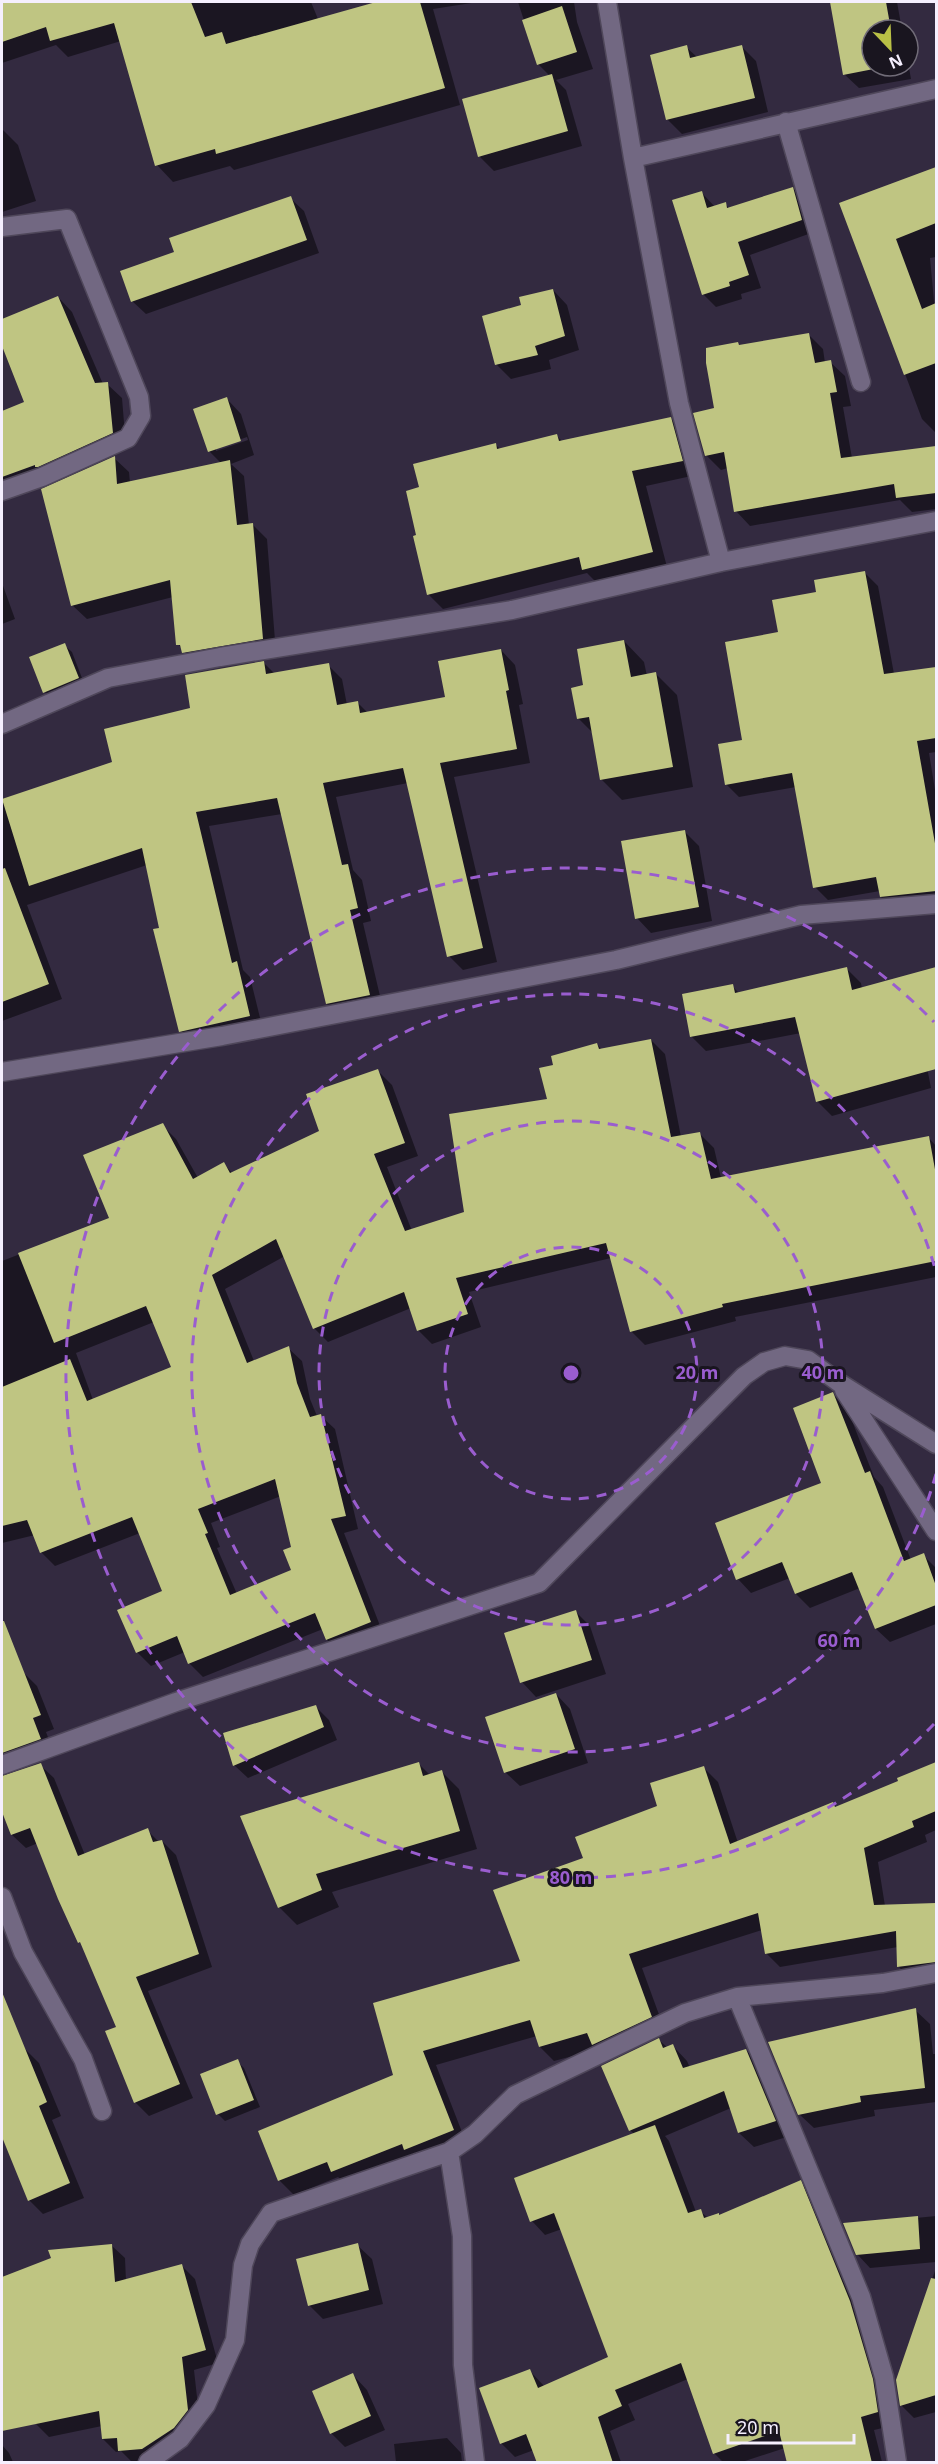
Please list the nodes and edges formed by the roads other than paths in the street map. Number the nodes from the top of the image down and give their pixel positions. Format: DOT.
graph roads {
  1 [pos="607,2"];
  2 [pos="936,89"];
  3 [pos="786,122"];
  4 [pos="633,158"];
  5 [pos="2,227"];
  6 [pos="861,382"];
  7 [pos="2,491"];
  8 [pos="936,521"];
  9 [pos="721,562"];
  10 [pos="2,724"];
  11 [pos="936,904"];
  12 [pos="2,1072"];
  13 [pos="841,1384"];
  14 [pos="936,1444"];
  15 [pos="936,1531"];
  16 [pos="2,1765"];
  17 [pos="2,1897"];
  18 [pos="936,1973"];
  19 [pos="738,1997"];
  20 [pos="102,2111"];
  21 [pos="449,2152"];
  22 [pos="148,2463"];
  23 [pos="475,2463"];
  24 [pos="897,2463"];
  1 -- 4 [label="street"];
  2 -- 3 [label="street"];
  3 -- 4 [label="street"];
  3 -- 6 [label="street"];
  4 -- 9 [label="street"];
  5 -- 7 [label="street"];
  8 -- 9 [label="street"];
  9 -- 10 [label="street"];
  11 -- 12 [label="street"];
  13 -- 14 [label="street"];
  13 -- 15 [label="street"];
  13 -- 16 [label="street"];
  17 -- 20 [label="street"];
  18 -- 19 [label="street"];
  19 -- 21 [label="street"];
  19 -- 24 [label="street"];
  21 -- 22 [label="street"];
  21 -- 23 [label="street"];
}
